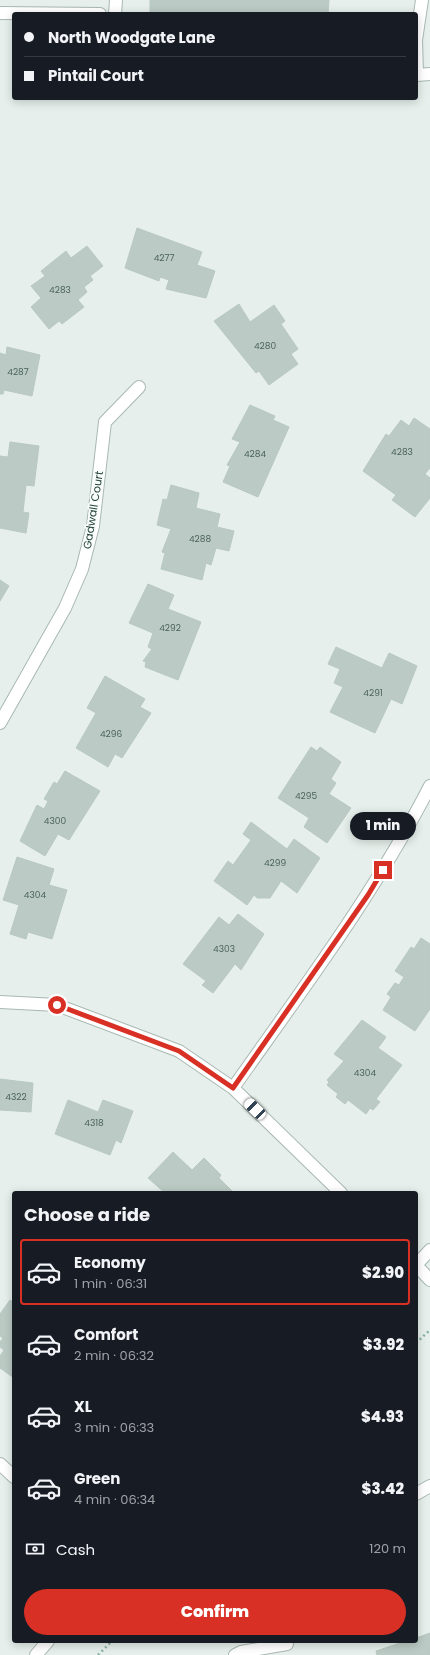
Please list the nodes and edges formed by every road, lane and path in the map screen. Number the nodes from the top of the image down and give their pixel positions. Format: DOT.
graph roads {
  1 [pos="116,0"];
  2 [pos="422,0"];
  3 [pos="115,12"];
  4 [pos="0,13"];
  5 [pos="12,13"];
  6 [pos="418,27"];
  7 [pos="430,74"];
  8 [pos="418,75"];
  9 [pos="139,387"];
  10 [pos="4,708"];
  11 [pos="0,723"];
  12 [pos="430,786"];
  13 [pos="0,1002"];
  14 [pos="233,1088"];
  15 [pos="339,1191"];
  16 [pos="430,1250"];
  17 [pos="418,1263"];
  18 [pos="418,1267"];
  19 [pos="430,1280"];
  20 [pos="430,1330"];
  21 [pos="427,1332"];
  22 [pos="430,1335"];
  23 [pos="418,1341"];
  24 [pos="0,1464"];
  25 [pos="12,1475"];
  26 [pos="430,1486"];
  27 [pos="418,1493"];
  28 [pos="46,1643"];
  29 [pos="110,1643"];
  30 [pos="288,1647"];
  31 [pos="36,1655"];
  32 [pos="98,1655"];
  33 [pos="235,1655"];
  1 -- 3 [label="street"];
  2 -- 6 [label="street"];
  4 -- 5 [label="street"];
  7 -- 8 [label="street"];
  9 -- 10 [label="street, Gadwall Court"];
  10 -- 11 [label="street, Gadwall Court"];
  12 -- 14 [label="street"];
  13 -- 14 [label="street"];
  14 -- 15 [label="street"];
  16 -- 17 [label="street"];
  18 -- 19 [label="street"];
  20 -- 21 [label="path"];
  21 -- 22 [label="path"];
  21 -- 23 [label="path"];
  24 -- 25 [label="street"];
  26 -- 27 [label="street"];
  28 -- 31 [label="street"];
  29 -- 32 [label="path"];
  30 -- 33 [label="street"];
}
